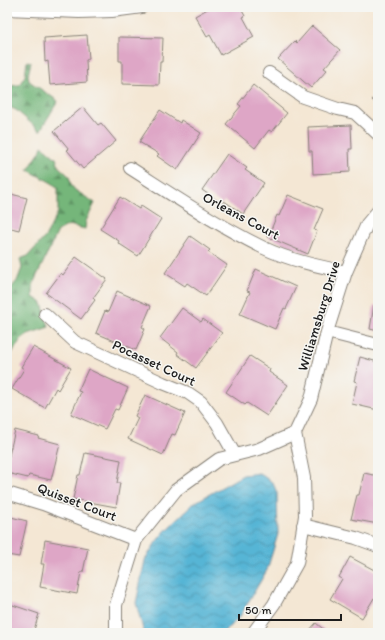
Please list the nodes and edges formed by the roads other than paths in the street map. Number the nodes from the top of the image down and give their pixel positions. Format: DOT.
graph roads {
  1 [pos="142,7"];
  2 [pos="7,9"];
  3 [pos="269,73"];
  4 [pos="378,134"];
  5 [pos="130,168"];
  6 [pos="378,211"];
  7 [pos="346,272"];
  8 [pos="45,314"];
  9 [pos="327,332"];
  10 [pos="378,345"];
  11 [pos="295,433"];
  12 [pos="235,455"];
  13 [pos="7,493"];
  14 [pos="303,525"];
  15 [pos="136,540"];
  16 [pos="378,546"];
  17 [pos="116,633"];
  18 [pos="253,633"];
  1 -- 2 [label="street"];
  3 -- 4 [label="street"];
  5 -- 7 [label="street, Orleans Court"];
  6 -- 7 [label="street, Williamsburg Drive"];
  7 -- 9 [label="street, Williamsburg Drive"];
  8 -- 12 [label="street, Pocasset Court"];
  9 -- 10 [label="street"];
  9 -- 11 [label="street, Williamsburg Drive"];
  11 -- 12 [label="street"];
  11 -- 14 [label="street"];
  12 -- 15 [label="street"];
  13 -- 15 [label="street, Quisset Court"];
  14 -- 16 [label="street"];
  14 -- 18 [label="street"];
  15 -- 17 [label="street"];
}
